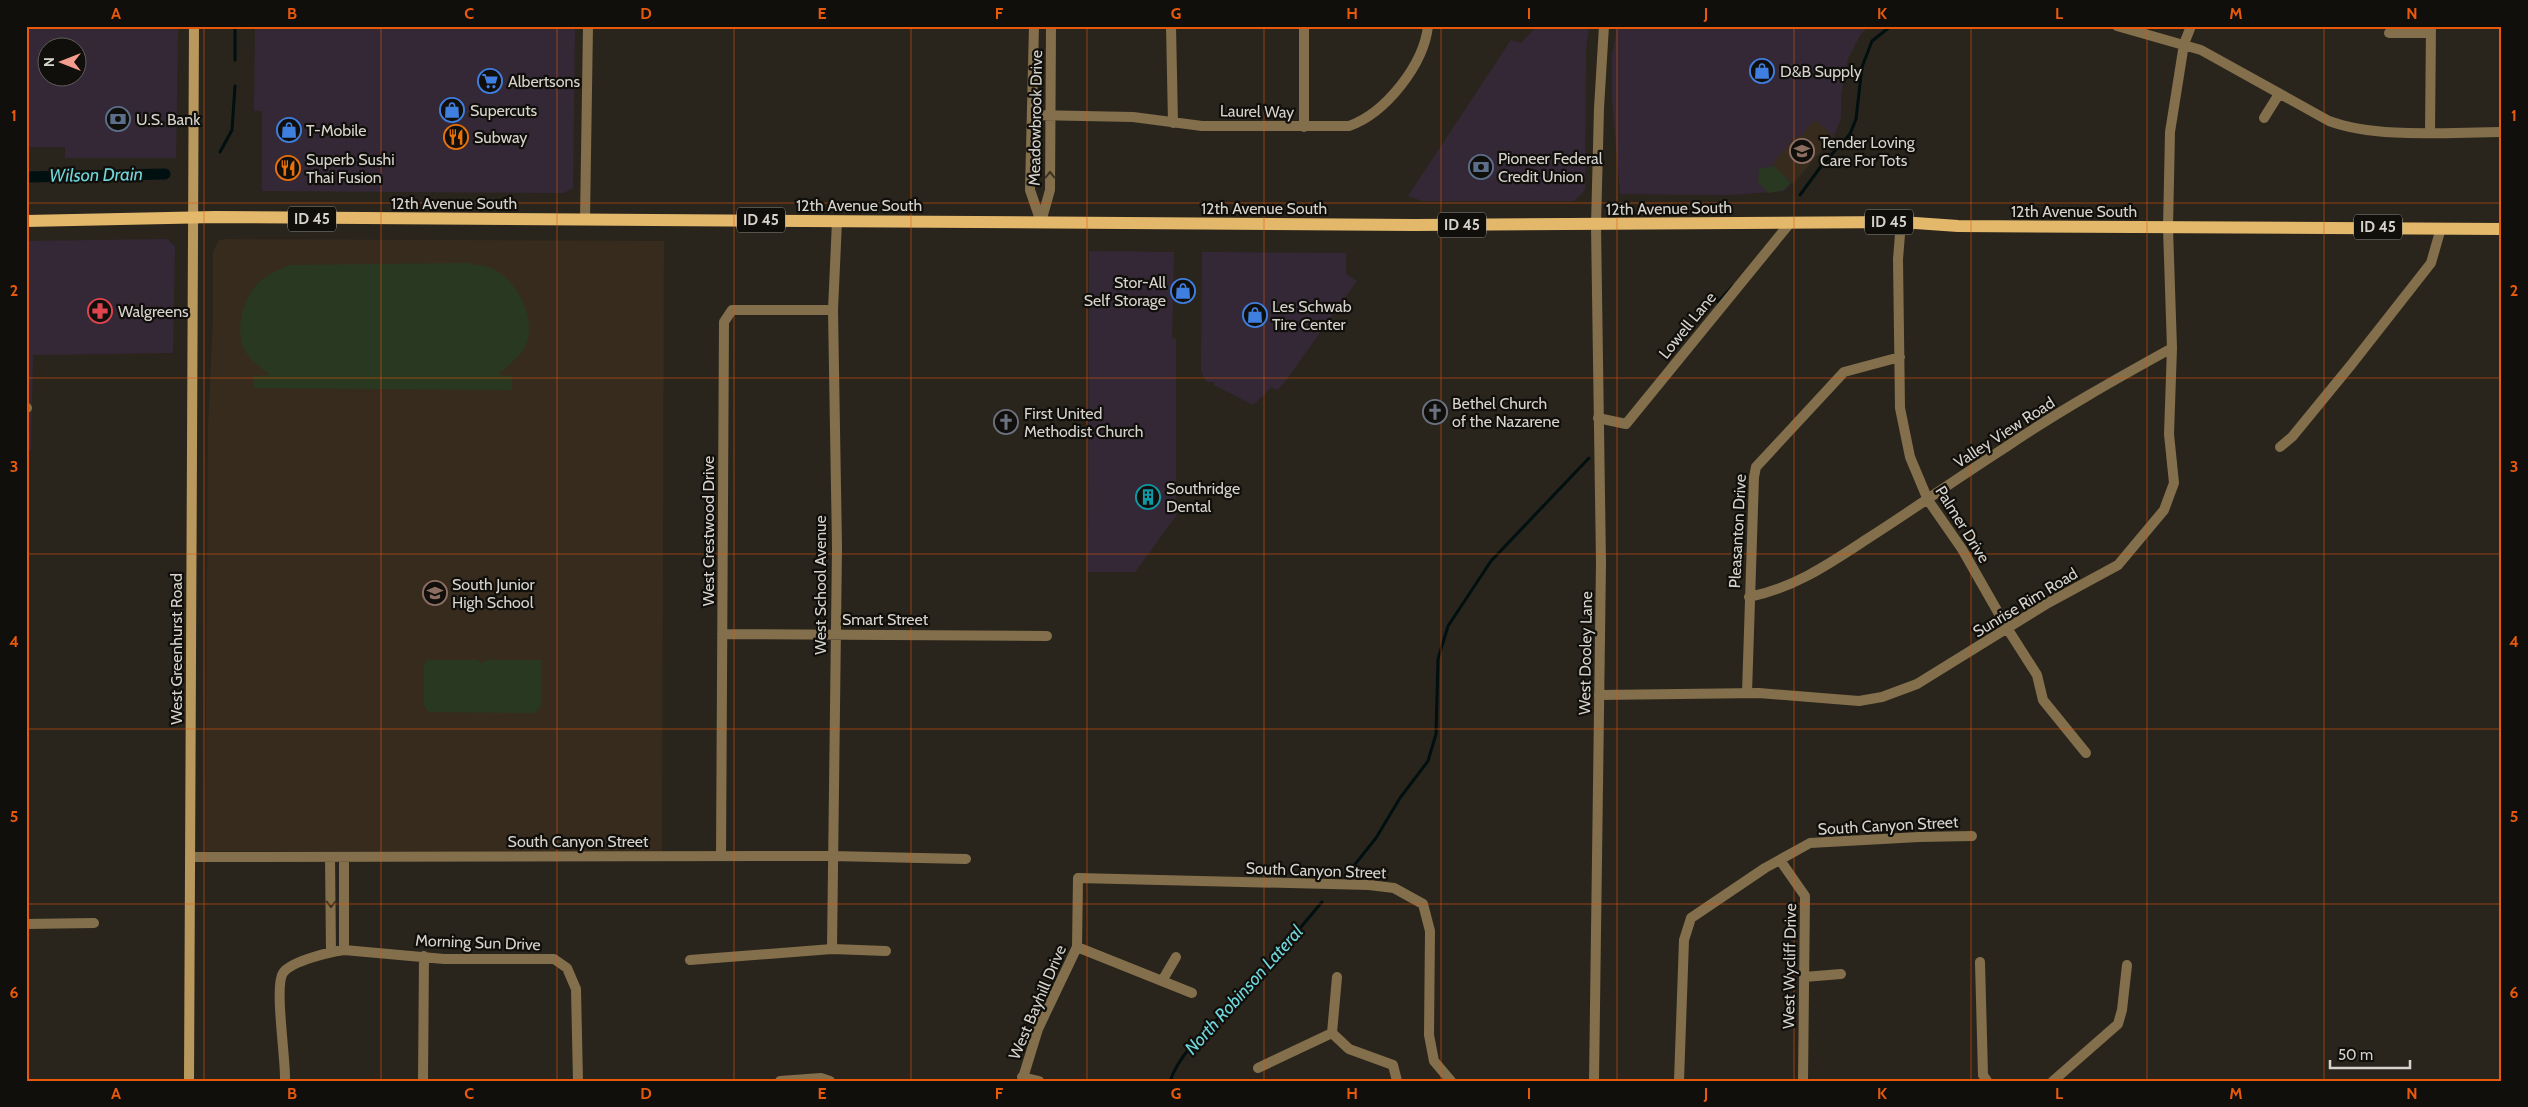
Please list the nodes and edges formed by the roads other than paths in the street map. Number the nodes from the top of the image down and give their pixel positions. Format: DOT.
graph roads {
  1 [pos="194,26"];
  2 [pos="588,26"];
  3 [pos="1034,26"];
  4 [pos="1051,26"];
  5 [pos="1171,26"];
  6 [pos="1304,26"];
  7 [pos="1428,26"];
  8 [pos="1604,26"];
  9 [pos="2117,26"];
  10 [pos="2191,26"];
  11 [pos="2431,30"];
  12 [pos="2389,33"];
  13 [pos="2184,44"];
  14 [pos="2279,94"];
  15 [pos="1033,115"];
  16 [pos="1050,115"];
  17 [pos="2264,118"];
  18 [pos="1173,123"];
  19 [pos="1304,127"];
  20 [pos="2430,132"];
  21 [pos="2502,132"];
  22 [pos="193,218"];
  23 [pos="585,219"];
  24 [pos="26,221"];
  25 [pos="837,221"];
  26 [pos="1041,222"];
  27 [pos="1901,222"];
  28 [pos="1790,223"];
  29 [pos="1596,225"];
  30 [pos="2168,228"];
  31 [pos="2441,228"];
  32 [pos="2502,229"];
  33 [pos="833,310"];
  34 [pos="2172,348"];
  35 [pos="1900,357"];
  36 [pos="1598,418"];
  37 [pos="2280,447"];
  38 [pos="1928,500"];
  39 [pos="1749,597"];
  40 [pos="2007,628"];
  41 [pos="722,634"];
  42 [pos="835,634"];
  43 [pos="1047,636"];
  44 [pos="1747,693"];
  45 [pos="1599,695"];
  46 [pos="2086,753"];
  47 [pos="1972,836"];
  48 [pos="721,856"];
  49 [pos="831,856"];
  50 [pos="190,857"];
  51 [pos="330,857"];
  52 [pos="344,857"];
  53 [pos="966,859"];
  54 [pos="1780,860"];
  55 [pos="1078,878"];
  56 [pos="94,923"];
  57 [pos="26,924"];
  58 [pos="1077,947"];
  59 [pos="832,949"];
  60 [pos="344,950"];
  61 [pos="331,952"];
  62 [pos="886,952"];
  63 [pos="424,956"];
  64 [pos="1176,957"];
  65 [pos="690,960"];
  66 [pos="1980,962"];
  67 [pos="2127,964"];
  68 [pos="1841,974"];
  69 [pos="1337,977"];
  70 [pos="1804,977"];
  71 [pos="1162,981"];
  72 [pos="1192,993"];
  73 [pos="1332,1033"];
  74 [pos="1258,1068"];
  75 [pos="1022,1079"];
  76 [pos="189,1081"];
  77 [pos="285,1081"];
  78 [pos="422,1081"];
  79 [pos="578,1081"];
  80 [pos="780,1081"];
  81 [pos="830,1081"];
  82 [pos="1039,1081"];
  83 [pos="1397,1081"];
  84 [pos="1451,1081"];
  85 [pos="1594,1081"];
  86 [pos="1679,1081"];
  87 [pos="1803,1081"];
  88 [pos="1987,1081"];
  89 [pos="2053,1081"];
  1 -- 22 [label="main road, West Greenhurst Road"];
  2 -- 23 [label="street"];
  3 -- 15 [label="street, Meadowbrook Drive"];
  4 -- 16 [label="street, Meadowbrook Drive"];
  5 -- 18 [label="street"];
  6 -- 19 [label="street"];
  7 -- 19 [label="street, Laurel Way"];
  8 -- 29 [label="street, West Dooley Lane"];
  9 -- 13 [label="street"];
  10 -- 13 [label="street, Sunrise Rim Road"];
  11 -- 12 [label="street"];
  11 -- 20 [label="street"];
  13 -- 14 [label="street"];
  13 -- 30 [label="street, Sunrise Rim Road"];
  14 -- 17 [label="street"];
  14 -- 20 [label="street"];
  15 -- 16 [label="street, Laurel Way"];
  15 -- 26 [label="street, Meadowbrook Drive"];
  16 -- 18 [label="street, Laurel Way"];
  26 -- 16 [label="street, Meadowbrook Drive, one-way"];
  18 -- 19 [label="street, Laurel Way"];
  20 -- 21 [label="street"];
  22 -- 23 [label="main road, 12th Avenue South / ID 45"];
  22 -- 24 [label="main road, 12th Avenue South / ID 45"];
  22 -- 50 [label="main road, West Greenhurst Road"];
  23 -- 25 [label="main road, 12th Avenue South / ID 45"];
  25 -- 26 [label="main road, 12th Avenue South / ID 45"];
  25 -- 33 [label="street, West School Avenue"];
  26 -- 29 [label="main road, 12th Avenue South / ID 45"];
  27 -- 28 [label="main road, 12th Avenue South / ID 45"];
  27 -- 30 [label="main road, 12th Avenue South / ID 45"];
  27 -- 35 [label="street, Palmer Drive"];
  28 -- 29 [label="main road, 12th Avenue South / ID 45"];
  28 -- 36 [label="street, Lowell Lane"];
  29 -- 36 [label="street, West Dooley Lane"];
  30 -- 31 [label="main road, 12th Avenue South / ID 45"];
  30 -- 34 [label="street, Sunrise Rim Road"];
  31 -- 32 [label="main road, 12th Avenue South / ID 45"];
  31 -- 37 [label="street"];
  33 -- 41 [label="street, West Crestwood Drive"];
  33 -- 42 [label="street, West School Avenue"];
  34 -- 38 [label="street, Valley View Road"];
  34 -- 40 [label="street, Sunrise Rim Road"];
  35 -- 38 [label="street, Palmer Drive"];
  35 -- 39 [label="street, Pleasanton Drive"];
  36 -- 45 [label="street, West Dooley Lane"];
  38 -- 39 [label="street, Valley View Road"];
  38 -- 40 [label="street, Palmer Drive"];
  39 -- 44 [label="street, Pleasanton Drive"];
  40 -- 44 [label="street, Sunrise Rim Road"];
  40 -- 46 [label="street, Palmer Drive"];
  41 -- 42 [label="street, Smart Street"];
  41 -- 48 [label="street, West Crestwood Drive"];
  42 -- 43 [label="street, Smart Street"];
  42 -- 49 [label="street, West School Avenue"];
  44 -- 45 [label="street, Sunrise Rim Road"];
  45 -- 85 [label="street, West Dooley Lane"];
  47 -- 54 [label="street, South Canyon Street"];
  48 -- 49 [label="street, South Canyon Street"];
  48 -- 52 [label="street, South Canyon Street"];
  49 -- 53 [label="street, South Canyon Street"];
  49 -- 59 [label="street, West School Avenue"];
  50 -- 51 [label="street, South Canyon Street"];
  50 -- 76 [label="main road, West Greenhurst Road"];
  51 -- 52 [label="street, South Canyon Street"];
  51 -- 61 [label="street, one-way"];
  52 -- 60 [label="street"];
  54 -- 70 [label="street, West Wycliff Drive"];
  54 -- 86 [label="street, South Canyon Street"];
  55 -- 58 [label="street, West Bayhill Drive"];
  55 -- 84 [label="street, South Canyon Street"];
  56 -- 57 [label="street"];
  58 -- 71 [label="street"];
  58 -- 75 [label="street, West Bayhill Drive"];
  59 -- 62 [label="street"];
  59 -- 65 [label="street"];
  60 -- 61 [label="street, Morning Sun Drive"];
  60 -- 63 [label="street, Morning Sun Drive"];
  61 -- 77 [label="street, Morning Sun Drive"];
  63 -- 78 [label="street"];
  63 -- 79 [label="street, Morning Sun Drive"];
  64 -- 71 [label="street"];
  66 -- 88 [label="street"];
  67 -- 89 [label="street"];
  68 -- 70 [label="street"];
  69 -- 73 [label="street"];
  70 -- 87 [label="street, West Wycliff Drive"];
  71 -- 72 [label="street"];
  73 -- 74 [label="street"];
  73 -- 83 [label="street"];
  75 -- 82 [label="street, West Bayhill Drive"];
  80 -- 81 [label="street"];
}
